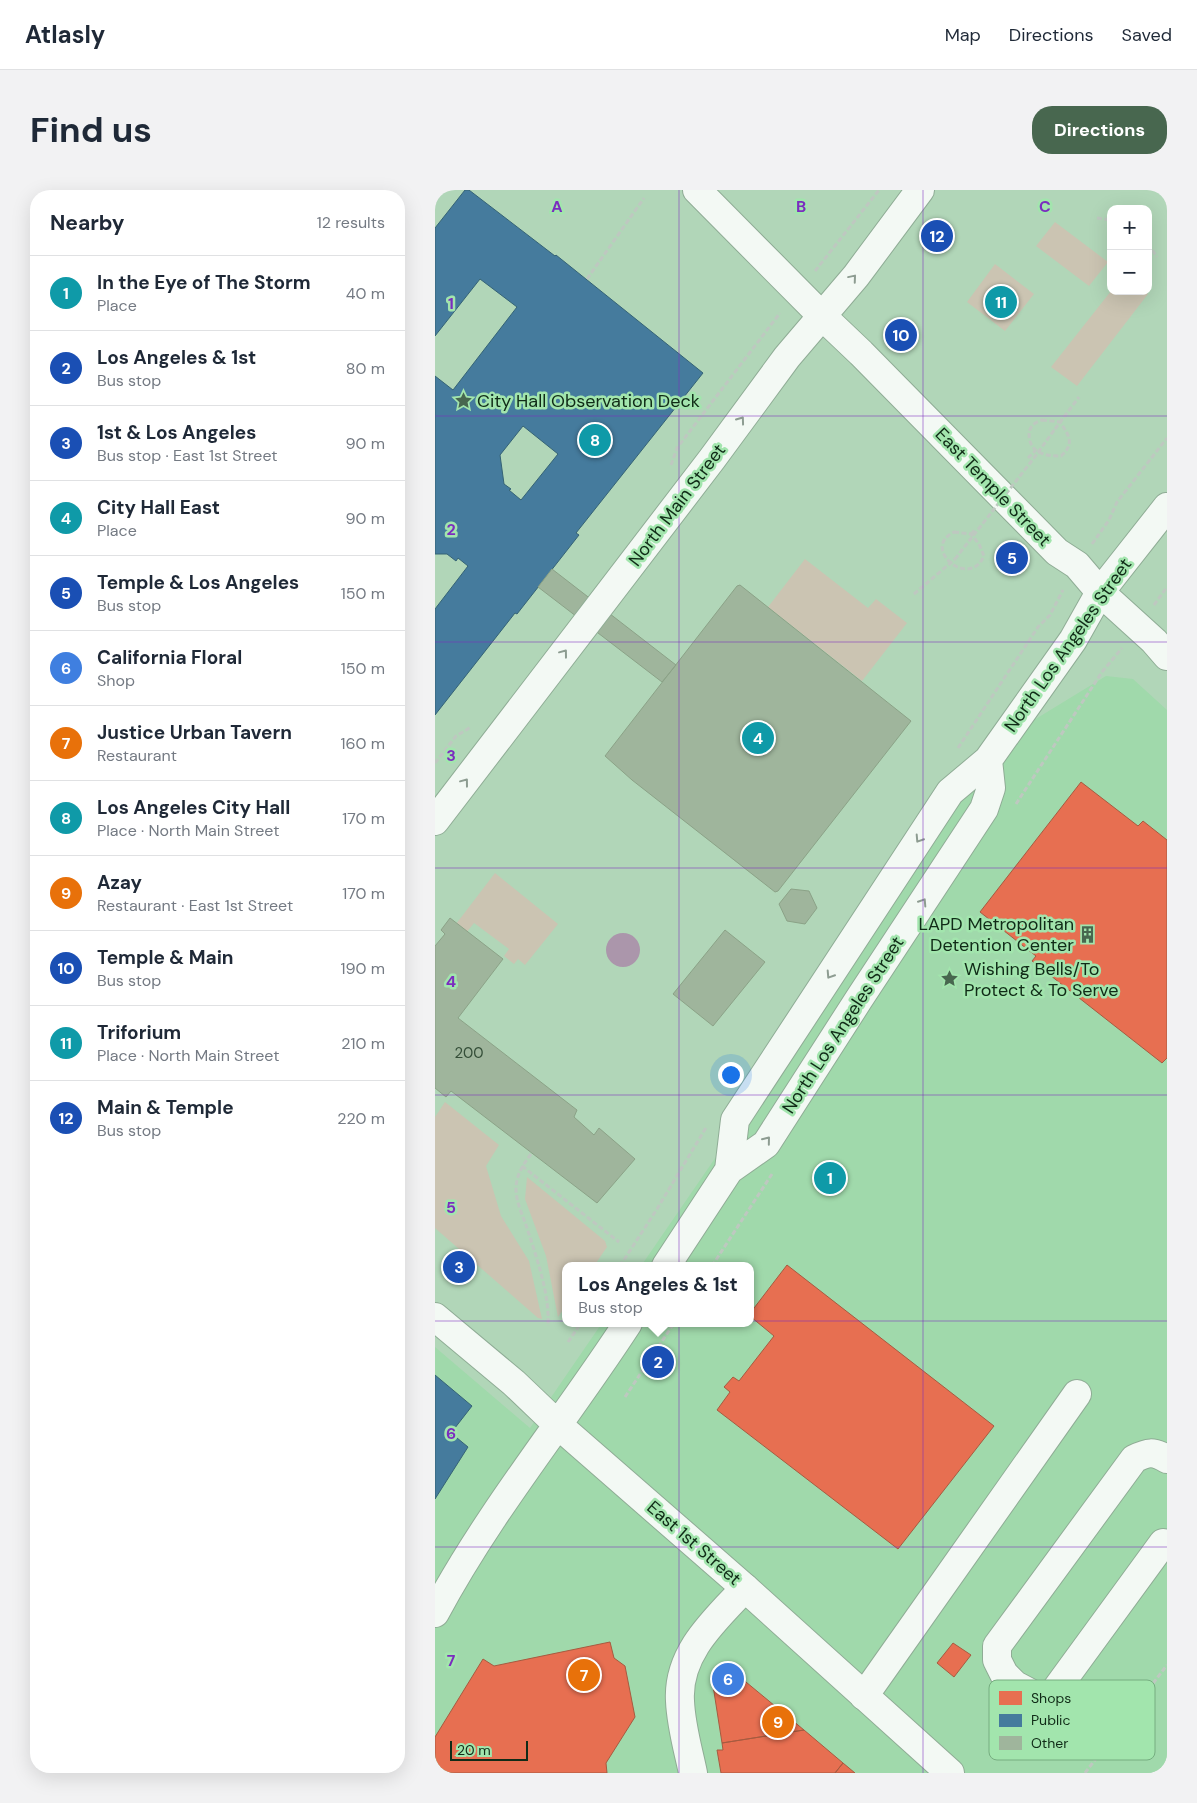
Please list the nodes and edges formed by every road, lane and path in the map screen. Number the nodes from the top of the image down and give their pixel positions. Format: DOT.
graph roads {
  1 [pos="697,190"];
  2 [pos="879,190"];
  3 [pos="920,190"];
  4 [pos="644,198"];
  5 [pos="1097,218"];
  6 [pos="1107,219"];
  7 [pos="1152,249"];
  8 [pos="831,252"];
  9 [pos="1157,256"];
  10 [pos="587,279"];
  11 [pos="821,315"];
  12 [pos="1079,397"];
  13 [pos="1060,422"];
  14 [pos="1167,438"];
  15 [pos="1035,451"];
  16 [pos="1028,458"];
  17 [pos="1117,502"];
  18 [pos="1167,507"];
  19 [pos="976,528"];
  20 [pos="971,534"];
  21 [pos="950,564"];
  22 [pos="1100,592"];
  23 [pos="914,594"];
  24 [pos="1167,656"];
  25 [pos="988,760"];
  26 [pos="435,821"];
  27 [pos="531,1154"];
  28 [pos="523,1166"];
  29 [pos="729,1170"];
  30 [pos="619,1242"];
  31 [pos="669,1262"];
  32 [pos="435,1317"];
  33 [pos="548,1326"];
  34 [pos="578,1327"];
  35 [pos="625,1327"];
  36 [pos="671,1327"];
  37 [pos="568,1342"];
  38 [pos="1077,1394"];
  39 [pos="625,1398"];
  40 [pos="557,1424"];
  41 [pos="1167,1459"];
  42 [pos="1163,1542"];
  43 [pos="745,1588"];
  44 [pos="435,1613"];
  45 [pos="1167,1664"];
  46 [pos="1010,1680"];
  47 [pos="1063,1680"];
  48 [pos="1155,1680"];
  49 [pos="863,1696"];
  50 [pos="1095,1760"];
  51 [pos="693,1773"];
  52 [pos="950,1773"];
  53 [pos="1085,1773"];
  1 -- 11 [label="main road, East Temple Street"];
  2 -- 8 [label="path"];
  11 -- 3 [label="main road, North Main Street, one-way"];
  4 -- 10 [label="path"];
  5 -- 6 [label="path"];
  7 -- 9 [label="path"];
  11 -- 22 [label="main road, East Temple Street"];
  26 -- 11 [label="main road, North Main Street, one-way"];
  12 -- 13 [label="path"];
  13 -- 15 [label="path"];
  13 -- 15 [label="path"];
  13 -- 21 [label="path, bridge"];
  14 -- 17 [label="path"];
  15 -- 16 [label="path"];
  18 -- 22 [label="main road, North Los Angeles Street"];
  19 -- 20 [label="path"];
  20 -- 21 [label="path"];
  20 -- 21 [label="path"];
  21 -- 23 [label="path"];
  22 -- 24 [label="main road, East Temple Street"];
  22 -- 25 [label="main road, North Los Angeles Street"];
  25 -- 29 [label="main road, North Los Angeles Street, one-way"];
  29 -- 25 [label="main road, North Los Angeles Street, one-way"];
  27 -- 28 [label="path"];
  28 -- 30 [label="path"];
  28 -- 33 [label="path"];
  29 -- 31 [label="main road, North Los Angeles Street"];
  32 -- 40 [label="main road, East 1st Street"];
  34 -- 37 [label="path"];
  35 -- 40 [label="main road"];
  36 -- 39 [label="path"];
  38 -- 49 [label="main road"];
  40 -- 43 [label="main road, East 1st Street"];
  40 -- 44 [label="main road"];
  41 -- 46 [label="main road"];
  42 -- 47 [label="main road"];
  43 -- 49 [label="main road, East 1st Street"];
  43 -- 51 [label="main road"];
  45 -- 48 [label="path"];
  49 -- 52 [label="main road, East 1st Street"];
  50 -- 53 [label="path"];
}
